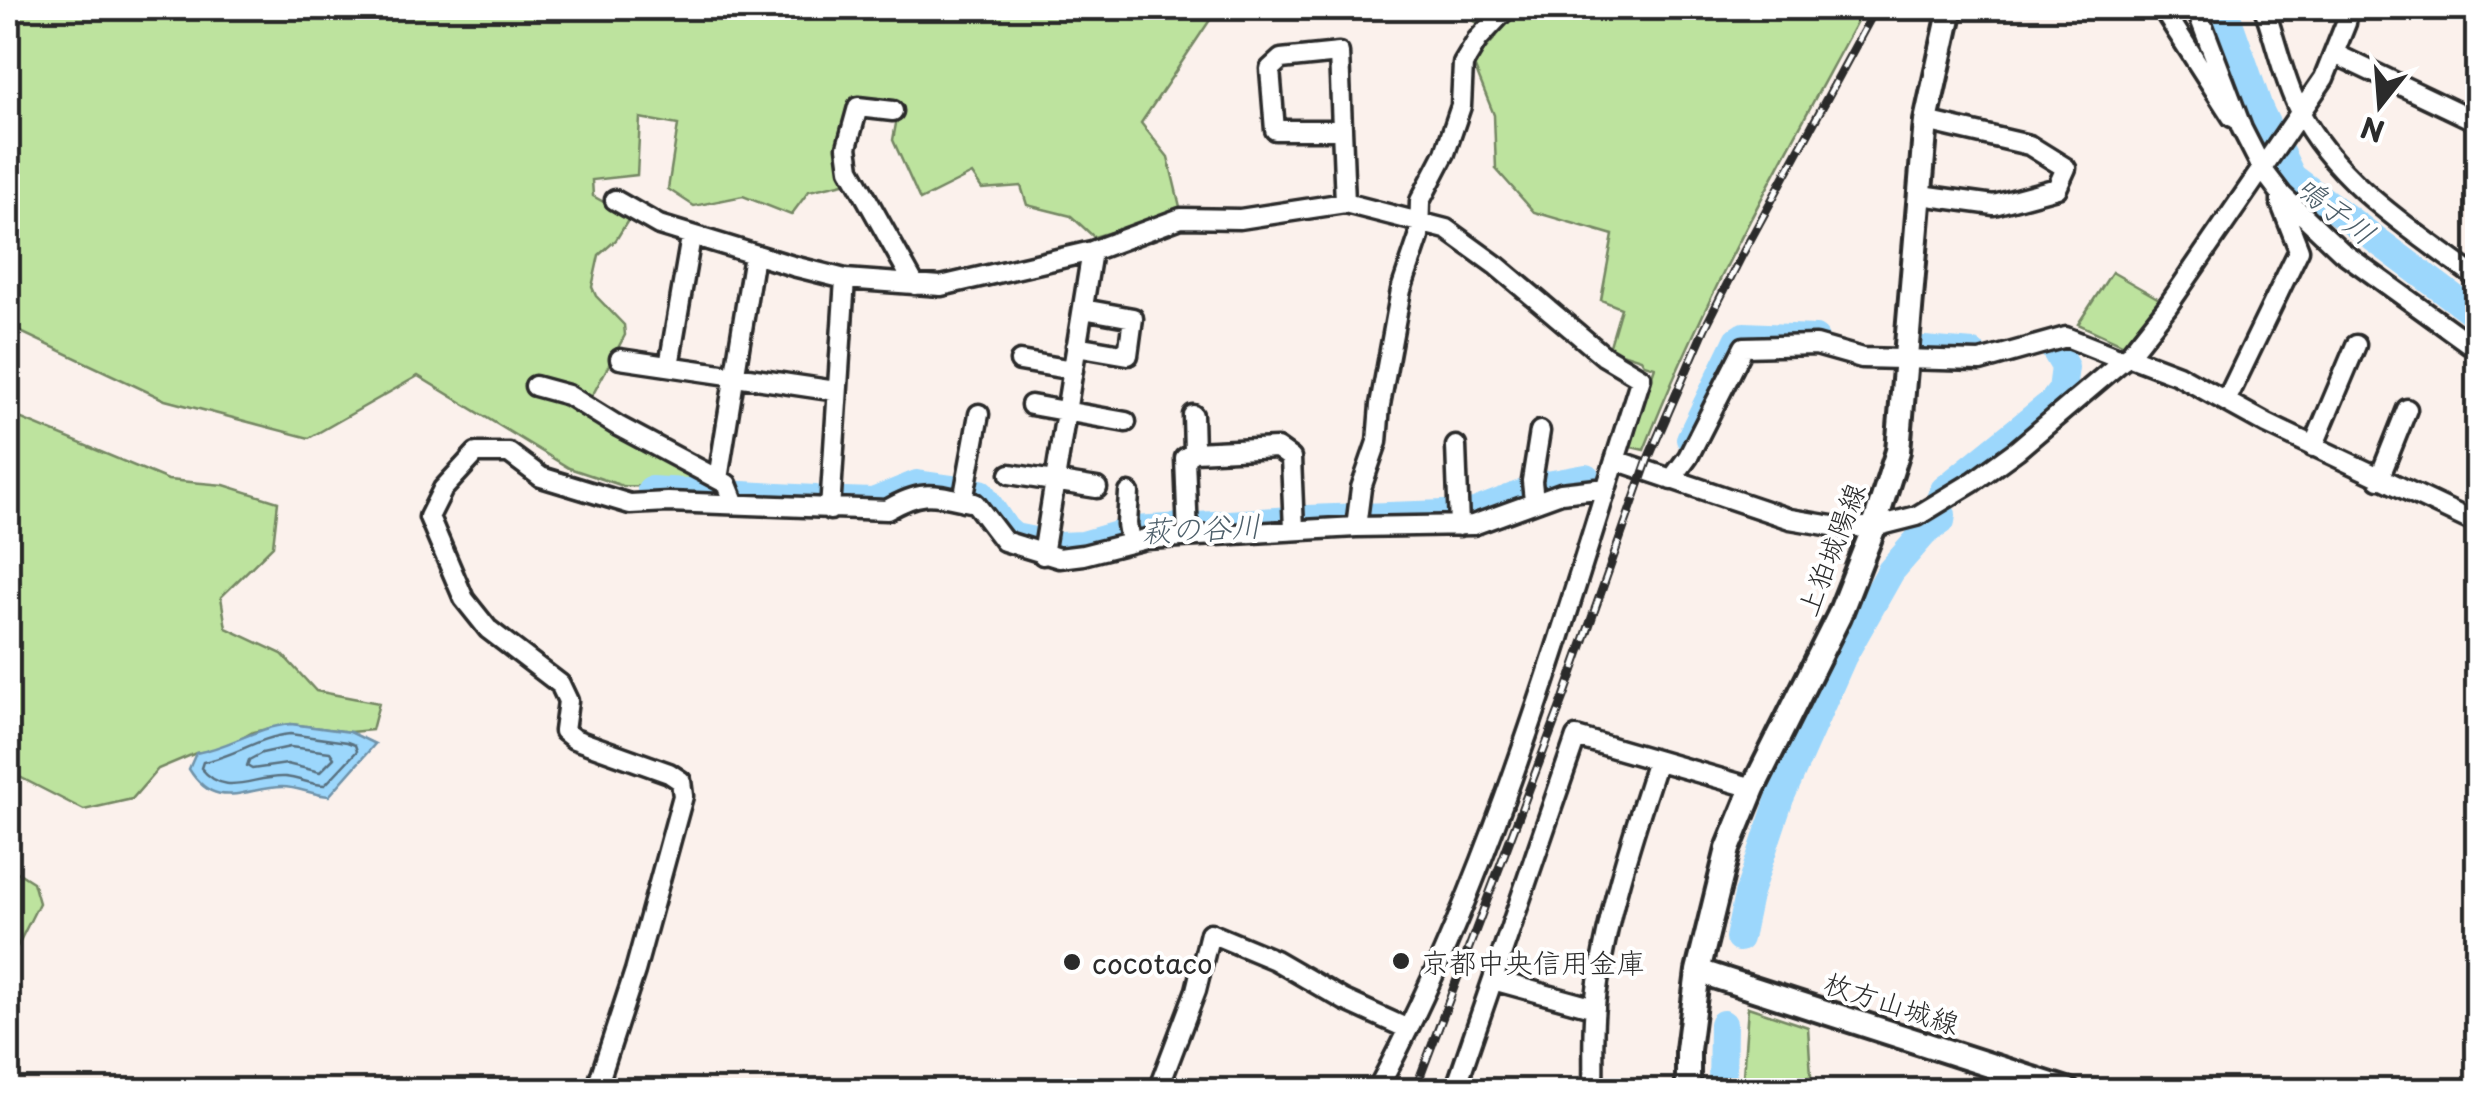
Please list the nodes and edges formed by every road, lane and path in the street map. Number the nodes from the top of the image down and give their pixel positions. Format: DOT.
graph roads {
  1 [pos="1506,8"];
  2 [pos="1951,8"];
  3 [pos="2162,8"];
  4 [pos="2196,8"];
  5 [pos="2264,8"];
  6 [pos="2348,8"];
  7 [pos="2334,54"];
  8 [pos="893,111"];
  9 [pos="2297,115"];
  10 [pos="1926,121"];
  11 [pos="2478,122"];
  12 [pos="2242,129"];
  13 [pos="1342,130"];
  14 [pos="2266,165"];
  15 [pos="1920,195"];
  16 [pos="2282,195"];
  17 [pos="615,200"];
  18 [pos="1346,203"];
  19 [pos="1419,220"];
  20 [pos="692,238"];
  21 [pos="1092,251"];
  22 [pos="754,255"];
  23 [pos="845,279"];
  24 [pos="2478,279"];
  25 [pos="916,285"];
  26 [pos="1082,308"];
  27 [pos="2356,345"];
  28 [pos="1076,346"];
  29 [pos="2478,350"];
  30 [pos="2126,358"];
  31 [pos="620,359"];
  32 [pos="1020,361"];
  33 [pos="1906,361"];
  34 [pos="669,366"];
  35 [pos="1073,370"];
  36 [pos="734,377"];
  37 [pos="535,386"];
  38 [pos="836,391"];
  39 [pos="2226,402"];
  40 [pos="1031,405"];
  41 [pos="2408,409"];
  42 [pos="1066,411"];
  43 [pos="979,414"];
  44 [pos="1193,415"];
  45 [pos="1126,422"];
  46 [pos="1540,431"];
  47 [pos="1456,446"];
  48 [pos="2313,447"];
  49 [pos="1194,452"];
  50 [pos="1615,460"];
  51 [pos="1010,474"];
  52 [pos="2378,479"];
  53 [pos="1671,480"];
  54 [pos="1054,482"];
  55 [pos="1097,488"];
  56 [pos="1606,488"];
  57 [pos="729,492"];
  58 [pos="964,494"];
  59 [pos="1129,494"];
  60 [pos="1533,494"];
  61 [pos="830,510"];
  62 [pos="1459,518"];
  63 [pos="1357,520"];
  64 [pos="1293,524"];
  65 [pos="2478,524"];
  66 [pos="1874,528"];
  67 [pos="1188,530"];
  68 [pos="1129,536"];
  69 [pos="1044,548"];
  70 [pos="1657,760"];
  71 [pos="1754,788"];
  72 [pos="1698,971"];
  73 [pos="1494,980"];
  74 [pos="1595,1008"];
  75 [pos="1408,1029"];
  76 [pos="596,1090"];
  77 [pos="1158,1090"];
  78 [pos="1377,1090"];
  79 [pos="1455,1090"];
  80 [pos="1593,1090"];
  81 [pos="1688,1090"];
  82 [pos="2067,1090"];
  1 -- 19 [label="street"];
  2 -- 10 [label="main road, 上狛城陽線"];
  3 -- 12 [label="street"];
  4 -- 12 [label="street"];
  5 -- 9 [label="street"];
  6 -- 7 [label="street"];
  7 -- 9 [label="street"];
  7 -- 11 [label="street"];
  8 -- 25 [label="street"];
  9 -- 14 [label="street"];
  9 -- 24 [label="street"];
  10 -- 15 [label="main road, 上狛城陽線"];
  10 -- 15 [label="street"];
  12 -- 14 [label="street"];
  13 -- 13 [label="street"];
  13 -- 18 [label="street"];
  14 -- 16 [label="street"];
  14 -- 30 [label="street"];
  15 -- 33 [label="main road, 上狛城陽線"];
  16 -- 29 [label="street"];
  16 -- 39 [label="street"];
  17 -- 20 [label="street"];
  18 -- 19 [label="street"];
  18 -- 21 [label="street"];
  19 -- 50 [label="street"];
  19 -- 63 [label="street"];
  20 -- 22 [label="street"];
  20 -- 34 [label="street"];
  21 -- 25 [label="street"];
  21 -- 26 [label="street"];
  22 -- 23 [label="street"];
  22 -- 36 [label="street"];
  23 -- 25 [label="street"];
  23 -- 38 [label="street"];
  26 -- 28 [label="street"];
  26 -- 28 [label="street"];
  27 -- 48 [label="street"];
  28 -- 35 [label="street"];
  30 -- 33 [label="street"];
  30 -- 39 [label="street"];
  30 -- 66 [label="street"];
  31 -- 34 [label="street"];
  32 -- 35 [label="street"];
  33 -- 53 [label="street"];
  33 -- 66 [label="main road, 上狛城陽線"];
  34 -- 36 [label="street"];
  35 -- 42 [label="street"];
  36 -- 38 [label="street"];
  36 -- 57 [label="street"];
  37 -- 57 [label="street"];
  38 -- 61 [label="street"];
  39 -- 48 [label="street"];
  40 -- 42 [label="street"];
  41 -- 52 [label="street"];
  42 -- 45 [label="street"];
  42 -- 54 [label="street"];
  43 -- 58 [label="street"];
  44 -- 49 [label="street"];
  46 -- 60 [label="street"];
  47 -- 62 [label="street"];
  48 -- 52 [label="street"];
  49 -- 64 [label="street"];
  49 -- 67 [label="street"];
  50 -- 53 [label="street"];
  50 -- 56 [label="street"];
  51 -- 54 [label="street"];
  52 -- 65 [label="street"];
  53 -- 66 [label="street"];
  54 -- 55 [label="street"];
  54 -- 69 [label="street"];
  56 -- 60 [label="street"];
  56 -- 75 [label="street"];
  57 -- 61 [label="street"];
  57 -- 76 [label="street"];
  58 -- 61 [label="street"];
  58 -- 69 [label="street"];
  59 -- 68 [label="street"];
  60 -- 62 [label="street"];
  62 -- 63 [label="street"];
  63 -- 64 [label="street"];
  64 -- 67 [label="street"];
  66 -- 71 [label="main road, 上狛城陽線"];
  67 -- 68 [label="street"];
  68 -- 69 [label="street"];
  70 -- 71 [label="street"];
  70 -- 73 [label="street"];
  70 -- 74 [label="street"];
  71 -- 72 [label="main road, 上狛城陽線"];
  72 -- 81 [label="main road, 上狛城陽線"];
  72 -- 82 [label="main road, 枚方山城線"];
  73 -- 74 [label="street"];
  73 -- 79 [label="street"];
  74 -- 80 [label="street"];
  75 -- 77 [label="street"];
  75 -- 78 [label="street"];
}
